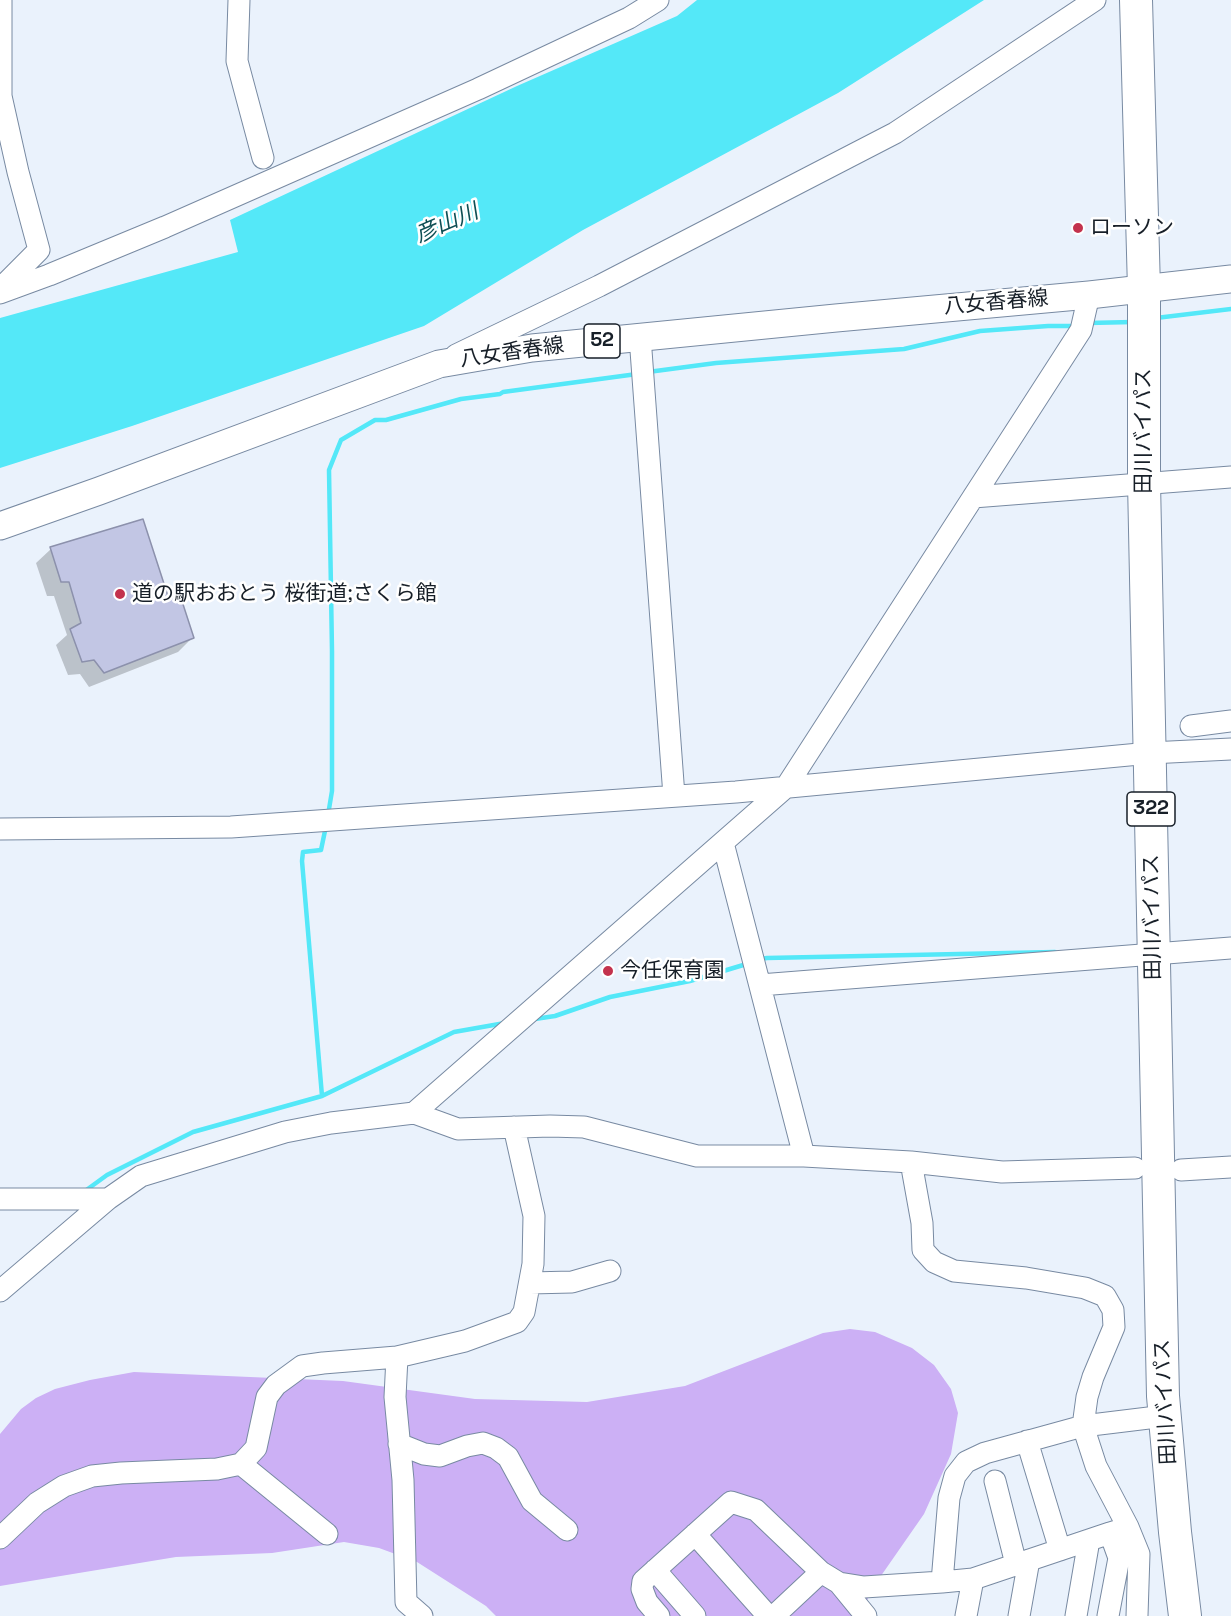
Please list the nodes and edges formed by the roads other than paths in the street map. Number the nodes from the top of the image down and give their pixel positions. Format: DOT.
graph roads {
  1 [pos="1,0"];
  2 [pos="239,0"];
  3 [pos="658,0"];
  4 [pos="1095,0"];
  5 [pos="1136,0"];
  6 [pos="263,158"];
  7 [pos="1231,279"];
  8 [pos="0,289"];
  9 [pos="1144,289"];
  10 [pos="0,293"];
  11 [pos="1089,295"];
  12 [pos="640,337"];
  13 [pos="439,363"];
  14 [pos="1231,477"];
  15 [pos="1144,482"];
  16 [pos="973,497"];
  17 [pos="0,526"];
  18 [pos="1231,721"];
  19 [pos="1191,726"];
  20 [pos="1231,749"];
  21 [pos="1150,753"];
  22 [pos="786,787"];
  23 [pos="674,796"];
  24 [pos="0,829"];
  25 [pos="723,843"];
  26 [pos="1231,948"];
  27 [pos="1154,956"];
  28 [pos="760,985"];
  29 [pos="414,1113"];
  30 [pos="514,1127"];
  31 [pos="804,1156"];
  32 [pos="911,1162"];
  33 [pos="1231,1167"];
  34 [pos="1135,1168"];
  35 [pos="1181,1170"];
  36 [pos="0,1199"];
  37 [pos="108,1199"];
  38 [pos="610,1271"];
  39 [pos="530,1283"];
  40 [pos="0,1291"];
  41 [pos="397,1357"];
  42 [pos="1164,1416"];
  43 [pos="1083,1426"];
  44 [pos="1027,1441"];
  45 [pos="399,1444"];
  46 [pos="241,1464"];
  47 [pos="995,1481"];
  48 [pos="567,1530"];
  49 [pos="1119,1530"];
  50 [pos="327,1534"];
  51 [pos="695,1534"];
  52 [pos="0,1538"];
  53 [pos="1089,1540"];
  54 [pos="1060,1550"];
  55 [pos="1023,1562"];
  56 [pos="655,1570"];
  57 [pos="830,1578"];
  58 [pos="972,1579"];
  59 [pos="942,1582"];
  60 [pos="422,1616"];
  61 [pos="659,1616"];
  62 [pos="695,1616"];
  63 [pos="768,1616"];
  64 [pos="774,1616"];
  65 [pos="866,1616"];
  66 [pos="966,1616"];
  67 [pos="1019,1616"];
  68 [pos="1076,1616"];
  69 [pos="1108,1616"];
  70 [pos="1137,1616"];
  71 [pos="1185,1616"];
  1 -- 8 [label="street"];
  2 -- 6 [label="street"];
  3 -- 10 [label="street"];
  4 -- 13 [label="street"];
  5 -- 9 [label="highway, 田川バイパス / 322"];
  7 -- 9 [label="main road, 八女香春線 / 52"];
  9 -- 11 [label="main road, 八女香春線 / 52"];
  9 -- 15 [label="highway, 田川バイパス / 322"];
  11 -- 12 [label="main road, 八女香春線 / 52"];
  11 -- 16 [label="street"];
  12 -- 13 [label="main road, 八女香春線 / 52"];
  12 -- 23 [label="street"];
  13 -- 17 [label="main road, 八女香春線 / 52"];
  14 -- 15 [label="street"];
  15 -- 16 [label="street"];
  15 -- 21 [label="highway, 田川バイパス / 322"];
  16 -- 22 [label="street"];
  18 -- 19 [label="street"];
  20 -- 21 [label="street"];
  21 -- 22 [label="street"];
  21 -- 27 [label="highway, 田川バイパス / 322"];
  22 -- 23 [label="street"];
  22 -- 25 [label="street"];
  23 -- 24 [label="street"];
  25 -- 28 [label="street"];
  25 -- 29 [label="street"];
  26 -- 27 [label="street"];
  27 -- 28 [label="street"];
  27 -- 42 [label="highway, 田川バイパス / 322"];
  28 -- 31 [label="street"];
  29 -- 30 [label="street"];
  29 -- 37 [label="street"];
  30 -- 31 [label="street"];
  30 -- 39 [label="street"];
  31 -- 32 [label="street"];
  32 -- 34 [label="street"];
  32 -- 43 [label="street"];
  33 -- 35 [label="street"];
  36 -- 37 [label="street"];
  37 -- 40 [label="street"];
  38 -- 39 [label="street"];
  39 -- 41 [label="street"];
  41 -- 45 [label="street"];
  41 -- 46 [label="street"];
  42 -- 43 [label="street"];
  42 -- 71 [label="highway, 田川バイパス / 322"];
  43 -- 44 [label="street"];
  43 -- 49 [label="street"];
  44 -- 54 [label="street"];
  44 -- 59 [label="street"];
  45 -- 48 [label="street"];
  45 -- 60 [label="street"];
  46 -- 50 [label="street"];
  46 -- 52 [label="street"];
  47 -- 55 [label="street"];
  49 -- 53 [label="street"];
  49 -- 69 [label="street"];
  49 -- 70 [label="street"];
  51 -- 56 [label="street"];
  51 -- 57 [label="street"];
  51 -- 63 [label="street"];
  53 -- 54 [label="street"];
  53 -- 68 [label="street"];
  54 -- 55 [label="street"];
  55 -- 58 [label="street"];
  55 -- 67 [label="street"];
  56 -- 61 [label="street"];
  56 -- 62 [label="street"];
  57 -- 59 [label="street"];
  57 -- 64 [label="street"];
  57 -- 65 [label="street"];
  58 -- 59 [label="street"];
  58 -- 66 [label="street"];
}
